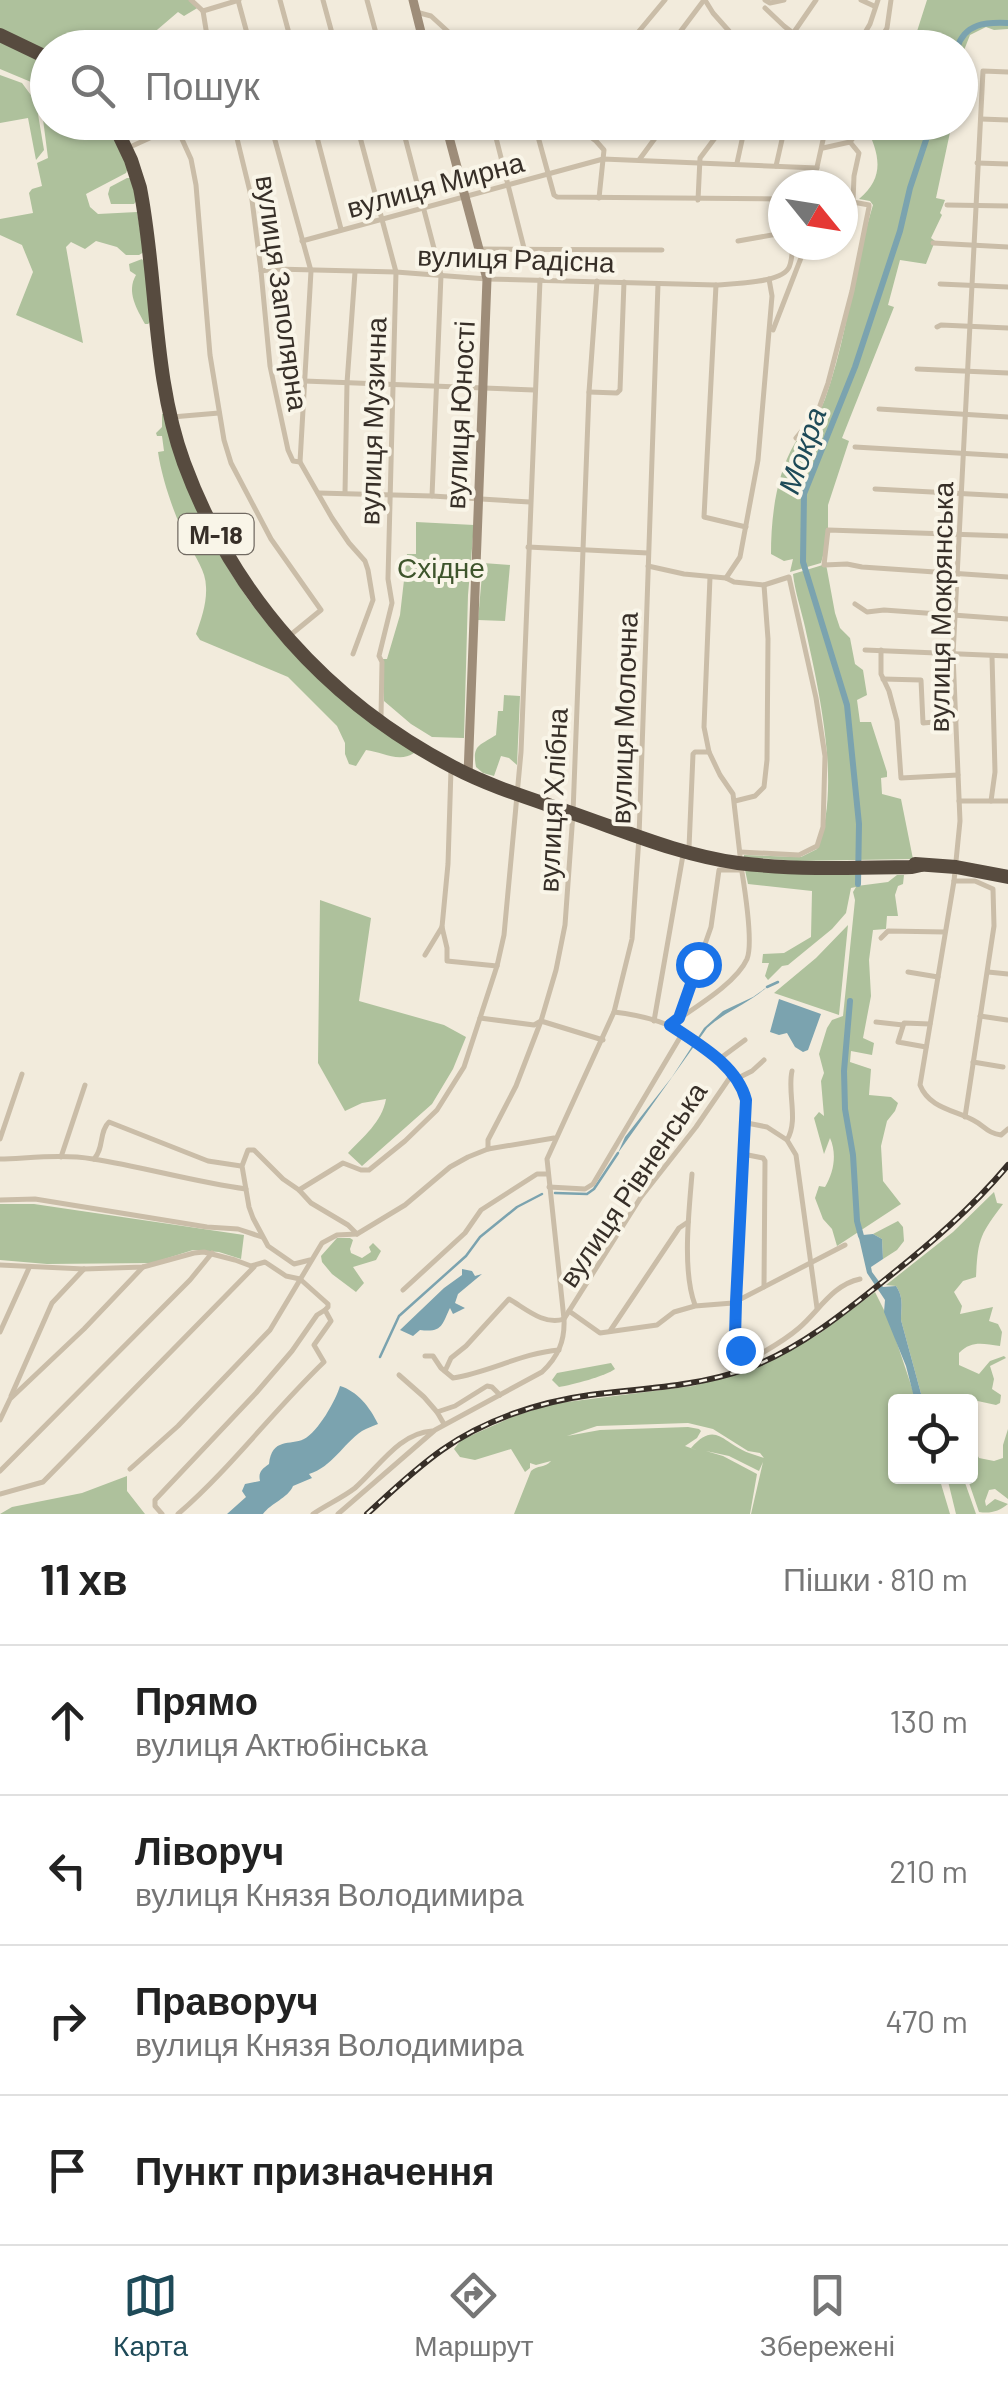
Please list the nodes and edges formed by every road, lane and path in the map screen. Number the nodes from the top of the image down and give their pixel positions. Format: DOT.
graph roads {
  1 [pos="192,0"];
  2 [pos="239,0"];
  3 [pos="280,0"];
  4 [pos="323,0"];
  5 [pos="367,0"];
  6 [pos="413,0"];
  7 [pos="665,0"];
  8 [pos="705,0"];
  9 [pos="784,0"];
  10 [pos="816,0"];
  11 [pos="862,0"];
  12 [pos="890,0"];
  13 [pos="876,3"];
  14 [pos="765,4"];
  15 [pos="204,10"];
  16 [pos="416,12"];
  17 [pos="205,30"];
  18 [pos="246,30"];
  19 [pos="288,30"];
  20 [pos="331,30"];
  21 [pos="375,30"];
  22 [pos="420,30"];
  23 [pos="446,30"];
  24 [pos="641,30"];
  25 [pos="682,30"];
  26 [pos="729,30"];
  27 [pos="790,30"];
  28 [pos="797,30"];
  29 [pos="866,30"];
  30 [pos="885,30"];
  31 [pos="0,35"];
  32 [pos="30,49"];
  33 [pos="1008,72"];
  34 [pos="980,118"];
  35 [pos="1008,120"];
  36 [pos="122,140"];
  37 [pos="146,140"];
  38 [pos="182,140"];
  39 [pos="237,140"];
  40 [pos="275,140"];
  41 [pos="318,140"];
  42 [pos="361,140"];
  43 [pos="406,140"];
  44 [pos="450,140"];
  45 [pos="497,140"];
  46 [pos="539,140"];
  47 [pos="594,140"];
  48 [pos="654,140"];
  49 [pos="714,140"];
  50 [pos="742,140"];
  51 [pos="782,140"];
  52 [pos="823,140"];
  53 [pos="850,142"];
  54 [pos="822,148"];
  55 [pos="127,149"];
  56 [pos="603,159"];
  57 [pos="640,160"];
  58 [pos="698,162"];
  59 [pos="737,163"];
  60 [pos="977,163"];
  61 [pos="1008,164"];
  62 [pos="776,166"];
  63 [pos="817,168"];
  64 [pos="855,170"];
  65 [pos="548,174"];
  66 [pos="508,185"];
  67 [pos="464,196"];
  68 [pos="598,199"];
  69 [pos="768,199"];
  70 [pos="698,200"];
  71 [pos="858,203"];
  72 [pos="947,204"];
  73 [pos="975,205"];
  74 [pos="1008,206"];
  75 [pos="423,209"];
  76 [pos="382,220"];
  77 [pos="341,229"];
  78 [pos="768,236"];
  79 [pos="302,240"];
  80 [pos="738,242"];
  81 [pos="933,243"];
  82 [pos="973,246"];
  83 [pos="1008,247"];
  84 [pos="524,248"];
  85 [pos="478,250"];
  86 [pos="662,250"];
  87 [pos="790,260"];
  88 [pos="800,260"];
  89 [pos="311,270"];
  90 [pos="261,271"];
  91 [pos="354,272"];
  92 [pos="396,272"];
  93 [pos="441,275"];
  94 [pos="487,279"];
  95 [pos="769,279"];
  96 [pos="540,280"];
  97 [pos="597,281"];
  98 [pos="624,282"];
  99 [pos="658,284"];
  100 [pos="940,284"];
  101 [pos="716,285"];
  102 [pos="972,285"];
  103 [pos="1008,287"];
  104 [pos="969,325"];
  105 [pos="937,328"];
  106 [pos="1008,328"];
  107 [pos="769,337"];
  108 [pos="917,369"];
  109 [pos="967,371"];
  110 [pos="1008,373"];
  111 [pos="304,381"];
  112 [pos="348,382"];
  113 [pos="393,384"];
  114 [pos="438,386"];
  115 [pos="482,388"];
  116 [pos="534,390"];
  117 [pos="589,392"];
  118 [pos="879,409"];
  119 [pos="218,413"];
  120 [pos="966,415"];
  121 [pos="171,417"];
  122 [pos="1008,417"];
  123 [pos="796,438"];
  124 [pos="855,447"];
  125 [pos="964,454"];
  126 [pos="1008,456"];
  127 [pos="300,462"];
  128 [pos="876,489"];
  129 [pos="318,493"];
  130 [pos="345,493"];
  131 [pos="389,494"];
  132 [pos="962,494"];
  133 [pos="432,496"];
  134 [pos="1008,496"];
  135 [pos="477,499"];
  136 [pos="530,502"];
  137 [pos="746,527"];
  138 [pos="961,534"];
  139 [pos="1008,536"];
  140 [pos="528,546"];
  141 [pos="584,550"];
  142 [pos="648,553"];
  143 [pos="648,566"];
  144 [pos="959,575"];
  145 [pos="710,577"];
  146 [pos="1008,577"];
  147 [pos="726,578"];
  148 [pos="764,584"];
  149 [pos="855,604"];
  150 [pos="956,616"];
  151 [pos="1008,619"];
  152 [pos="286,638"];
  153 [pos="865,650"];
  154 [pos="881,650"];
  155 [pos="353,654"];
  156 [pos="953,655"];
  157 [pos="992,656"];
  158 [pos="1008,656"];
  159 [pos="883,679"];
  160 [pos="956,720"];
  161 [pos="382,724"];
  162 [pos="710,752"];
  163 [pos="451,766"];
  164 [pos="468,774"];
  165 [pos="958,775"];
  166 [pos="516,794"];
  167 [pos="734,801"];
  168 [pos="959,801"];
  169 [pos="991,801"];
  170 [pos="1008,801"];
  171 [pos="573,813"];
  172 [pos="639,837"];
  173 [pos="686,853"];
  174 [pos="741,862"];
  175 [pos="954,874"];
  176 [pos="1008,877"];
  177 [pos="442,927"];
  178 [pos="945,932"];
  179 [pos="881,938"];
  180 [pos="424,954"];
  181 [pos="497,966"];
  182 [pos="908,972"];
  183 [pos="988,972"];
  184 [pos="1008,974"];
  185 [pos="938,977"];
  186 [pos="614,1012"];
  187 [pos="980,1016"];
  188 [pos="480,1018"];
  189 [pos="679,1018"];
  190 [pos="1006,1020"];
  191 [pos="540,1021"];
  192 [pos="654,1021"];
  193 [pos="876,1022"];
  194 [pos="930,1024"];
  195 [pos="670,1025"];
  196 [pos="903,1025"];
  197 [pos="682,1034"];
  198 [pos="603,1040"];
  199 [pos="745,1040"];
  200 [pos="926,1047"];
  201 [pos="718,1060"];
  202 [pos="764,1060"];
  203 [pos="973,1062"];
  204 [pos="1003,1067"];
  205 [pos="792,1071"];
  206 [pos="22,1074"];
  207 [pos="736,1075"];
  208 [pos="85,1085"];
  209 [pos="965,1117"];
  210 [pos="746,1123"];
  211 [pos="1008,1129"];
  212 [pos="554,1138"];
  213 [pos="0,1139"];
  214 [pos="786,1140"];
  215 [pos="488,1149"];
  216 [pos="743,1154"];
  217 [pos="61,1157"];
  218 [pos="0,1159"];
  219 [pos="94,1159"];
  220 [pos="242,1166"];
  221 [pos="548,1174"];
  222 [pos="692,1174"];
  223 [pos="549,1186"];
  224 [pos="246,1189"];
  225 [pos="299,1190"];
  226 [pos="0,1200"];
  227 [pos="688,1222"];
  228 [pos="358,1234"];
  229 [pos="262,1236"];
  230 [pos="845,1246"];
  231 [pos="212,1254"];
  232 [pos="310,1260"];
  233 [pos="810,1264"];
  234 [pos="0,1265"];
  235 [pos="142,1267"];
  236 [pos="254,1267"];
  237 [pos="30,1268"];
  238 [pos="84,1269"];
  239 [pos="300,1279"];
  240 [pos="860,1279"];
  241 [pos="764,1287"];
  242 [pos="403,1290"];
  243 [pos="736,1302"];
  244 [pos="695,1306"];
  245 [pos="818,1309"];
  246 [pos="325,1310"];
  247 [pos="570,1312"];
  248 [pos="564,1319"];
  249 [pos="610,1331"];
  250 [pos="0,1332"];
  251 [pos="559,1350"];
  252 [pos="426,1356"];
  253 [pos="445,1371"];
  254 [pos="399,1376"];
  255 [pos="500,1395"];
  256 [pos="10,1399"];
  257 [pos="437,1412"];
  258 [pos="0,1420"];
  259 [pos="444,1425"];
  260 [pos="434,1430"];
  261 [pos="130,1469"];
  262 [pos="0,1472"];
  263 [pos="0,1494"];
  264 [pos="162,1514"];
  265 [pos="178,1514"];
  266 [pos="313,1514"];
  267 [pos="338,1514"];
  1 -- 15 [label="street"];
  2 -- 15 [label="street"];
  2 -- 18 [label="street"];
  3 -- 19 [label="street"];
  4 -- 20 [label="street"];
  5 -- 21 [label="street"];
  6 -- 16 [label="street"];
  7 -- 24 [label="street"];
  8 -- 25 [label="street"];
  8 -- 26 [label="street"];
  9 -- 14 [label="street"];
  10 -- 28 [label="street"];
  11 -- 13 [label="street"];
  12 -- 30 [label="street"];
  13 -- 29 [label="street"];
  14 -- 27 [label="street"];
  15 -- 17 [label="street"];
  16 -- 22 [label="street"];
  16 -- 23 [label="street"];
  31 -- 32 [label="highway"];
  33 -- 34 [label="street, вулиця Мокрянська"];
  34 -- 35 [label="street"];
  34 -- 60 [label="street, вулиця Мокрянська"];
  36 -- 55 [label="highway, М-18"];
  37 -- 55 [label="street"];
  38 -- 119 [label="street"];
  39 -- 90 [label="street, вулиця Заполярна"];
  40 -- 79 [label="street"];
  41 -- 77 [label="street"];
  42 -- 76 [label="street, вулиця Музична"];
  43 -- 75 [label="street"];
  44 -- 67 [label="street, вулиця Юності"];
  45 -- 66 [label="street"];
  46 -- 65 [label="street"];
  47 -- 56 [label="street"];
  48 -- 57 [label="street"];
  49 -- 58 [label="street"];
  50 -- 59 [label="street"];
  51 -- 62 [label="street"];
  52 -- 54 [label="street"];
  53 -- 54 [label="street"];
  53 -- 64 [label="street"];
  54 -- 63 [label="street"];
  55 -- 121 [label="highway, М-18"];
  56 -- 57 [label="street, вулиця Мирна"];
  56 -- 65 [label="street, вулиця Мирна"];
  56 -- 68 [label="street"];
  57 -- 58 [label="street, вулиця Мирна"];
  58 -- 59 [label="street, вулиця Мирна"];
  58 -- 70 [label="street"];
  59 -- 62 [label="street, вулиця Мирна"];
  60 -- 61 [label="street"];
  60 -- 73 [label="street, вулиця Мокрянська"];
  62 -- 63 [label="street, вулиця Мирна"];
  65 -- 66 [label="street, вулиця Мирна"];
  65 -- 68 [label="street"];
  66 -- 67 [label="street, вулиця Мирна"];
  66 -- 84 [label="street"];
  67 -- 75 [label="street, вулиця Мирна"];
  67 -- 85 [label="street, вулиця Юності"];
  68 -- 70 [label="street"];
  69 -- 70 [label="street"];
  71 -- 123 [label="street"];
  72 -- 73 [label="street"];
  73 -- 74 [label="street"];
  73 -- 82 [label="street, вулиця Мокрянська"];
  75 -- 76 [label="street, вулиця Мирна"];
  75 -- 93 [label="street"];
  76 -- 77 [label="street, вулиця Мирна"];
  76 -- 92 [label="street, вулиця Музична"];
  77 -- 79 [label="street, вулиця Мирна"];
  78 -- 80 [label="street"];
  79 -- 89 [label="street"];
  81 -- 82 [label="street"];
  82 -- 83 [label="street"];
  82 -- 102 [label="street, вулиця Мокрянська"];
  84 -- 85 [label="street"];
  84 -- 86 [label="street"];
  85 -- 94 [label="street, вулиця Юності"];
  87 -- 95 [label="street"];
  88 -- 107 [label="street"];
  89 -- 90 [label="street, вулиця Радісна"];
  89 -- 91 [label="street, вулиця Радісна"];
  89 -- 111 [label="street"];
  90 -- 127 [label="street, вулиця Заполярна"];
  91 -- 92 [label="street, вулиця Радісна"];
  91 -- 112 [label="street"];
  92 -- 93 [label="street, вулиця Радісна"];
  92 -- 113 [label="street, вулиця Музична"];
  93 -- 94 [label="street, вулиця Радісна"];
  93 -- 114 [label="street"];
  94 -- 96 [label="street, вулиця Радісна"];
  94 -- 115 [label="street, вулиця Юності"];
  95 -- 101 [label="street, вулиця Радісна"];
  95 -- 107 [label="street"];
  96 -- 97 [label="street, вулиця Радісна"];
  96 -- 116 [label="street"];
  97 -- 98 [label="street, вулиця Радісна"];
  97 -- 117 [label="street, вулиця Хлібна"];
  98 -- 99 [label="street, вулиця Радісна"];
  98 -- 117 [label="street"];
  99 -- 101 [label="street, вулиця Радісна"];
  99 -- 142 [label="street, вулиця Молочна"];
  100 -- 102 [label="street"];
  101 -- 137 [label="street"];
  102 -- 103 [label="street"];
  102 -- 104 [label="street, вулиця Мокрянська"];
  104 -- 105 [label="street"];
  104 -- 106 [label="street"];
  104 -- 109 [label="street, вулиця Мокрянська"];
  107 -- 137 [label="street"];
  108 -- 109 [label="street"];
  109 -- 110 [label="street"];
  109 -- 120 [label="street, вулиця Мокрянська"];
  111 -- 112 [label="street"];
  111 -- 127 [label="street"];
  112 -- 113 [label="street"];
  112 -- 130 [label="street"];
  113 -- 114 [label="street"];
  113 -- 131 [label="street, вулиця Музична"];
  114 -- 115 [label="street"];
  114 -- 133 [label="street"];
  115 -- 116 [label="street"];
  115 -- 135 [label="street, вулиця Юності"];
  116 -- 136 [label="street"];
  117 -- 141 [label="street, вулиця Хлібна"];
  118 -- 120 [label="street"];
  119 -- 121 [label="street"];
  119 -- 152 [label="street"];
  120 -- 122 [label="street"];
  120 -- 125 [label="street, вулиця Мокрянська"];
  121 -- 152 [label="highway, М-18"];
  124 -- 125 [label="street"];
  125 -- 126 [label="street"];
  125 -- 132 [label="street, вулиця Мокрянська"];
  127 -- 129 [label="street, вулиця Заполярна"];
  128 -- 132 [label="street"];
  129 -- 130 [label="street"];
  129 -- 155 [label="street, вулиця Заполярна"];
  130 -- 131 [label="street"];
  131 -- 133 [label="street"];
  131 -- 161 [label="street, вулиця Музична"];
  132 -- 134 [label="street"];
  132 -- 138 [label="street, вулиця Мокрянська"];
  133 -- 135 [label="street"];
  135 -- 136 [label="street"];
  135 -- 164 [label="street, вулиця Юності"];
  136 -- 140 [label="street"];
  137 -- 147 [label="street"];
  138 -- 139 [label="street"];
  138 -- 144 [label="street, вулиця Мокрянська"];
  138 -- 144 [label="street"];
  140 -- 141 [label="street"];
  140 -- 166 [label="street"];
  141 -- 142 [label="street"];
  141 -- 171 [label="street, вулиця Хлібна"];
  142 -- 143 [label="street, вулиця Молочна"];
  143 -- 145 [label="street"];
  143 -- 172 [label="street, вулиця Молочна"];
  144 -- 146 [label="street"];
  144 -- 150 [label="street, вулиця Мокрянська"];
  145 -- 147 [label="street"];
  145 -- 162 [label="street"];
  147 -- 148 [label="street"];
  148 -- 167 [label="street"];
  148 -- 174 [label="street"];
  149 -- 150 [label="street"];
  150 -- 151 [label="street"];
  150 -- 156 [label="street, вулиця Мокрянська"];
  152 -- 161 [label="highway, М-18"];
  153 -- 154 [label="street"];
  154 -- 156 [label="street"];
  154 -- 159 [label="street"];
  156 -- 157 [label="street"];
  156 -- 160 [label="street, вулиця Мокрянська"];
  157 -- 158 [label="street"];
  157 -- 169 [label="street"];
  159 -- 160 [label="street"];
  159 -- 165 [label="street"];
  160 -- 165 [label="street, вулиця Мокрянська"];
  161 -- 163 [label="highway, М-18"];
  162 -- 167 [label="street"];
  162 -- 173 [label="street"];
  163 -- 164 [label="highway, М-18"];
  163 -- 177 [label="street"];
  164 -- 166 [label="highway, М-18"];
  165 -- 168 [label="street, вулиця Мокрянська"];
  166 -- 171 [label="highway, М-18"];
  166 -- 181 [label="street"];
  167 -- 174 [label="street"];
  168 -- 169 [label="street"];
  168 -- 175 [label="street, вулиця Мокрянська"];
  169 -- 170 [label="street"];
  171 -- 172 [label="highway, М-18"];
  171 -- 191 [label="street, вулиця Хлібна"];
  172 -- 173 [label="highway, М-18"];
  172 -- 186 [label="street, вулиця Молочна"];
  173 -- 174 [label="highway, М-18"];
  173 -- 192 [label="street"];
  174 -- 175 [label="highway, М-18"];
  174 -- 189 [label="street"];
  174 -- 189 [label="street"];
  175 -- 176 [label="highway, М-18"];
  175 -- 178 [label="street, вулиця Мокрянська"];
  175 -- 183 [label="street"];
  177 -- 180 [label="street"];
  177 -- 181 [label="street"];
  178 -- 179 [label="street"];
  178 -- 185 [label="street, вулиця Мокрянська"];
  181 -- 188 [label="street"];
  182 -- 185 [label="street"];
  183 -- 184 [label="street"];
  183 -- 187 [label="street"];
  185 -- 194 [label="street, вулиця Мокрянська"];
  186 -- 192 [label="street"];
  186 -- 198 [label="street, вулиця Молочна"];
  187 -- 190 [label="street"];
  187 -- 203 [label="street"];
  188 -- 191 [label="street"];
  188 -- 225 [label="street"];
  189 -- 195 [label="street"];
  191 -- 198 [label="street"];
  191 -- 215 [label="street, вулиця Хлібна"];
  192 -- 195 [label="street"];
  193 -- 196 [label="street"];
  194 -- 196 [label="street"];
  194 -- 200 [label="street, вулиця Мокрянська"];
  195 -- 197 [label="street"];
  196 -- 200 [label="street"];
  197 -- 201 [label="street"];
  197 -- 223 [label="street"];
  198 -- 212 [label="street, вулиця Молочна"];
  199 -- 201 [label="street"];
  200 -- 209 [label="street, вулиця Мокрянська"];
  201 -- 207 [label="street"];
  202 -- 207 [label="street"];
  203 -- 204 [label="street"];
  203 -- 209 [label="street"];
  205 -- 214 [label="street"];
  206 -- 213 [label="street"];
  207 -- 210 [label="street"];
  207 -- 247 [label="street, вулиця Рівненська"];
  208 -- 217 [label="street"];
  209 -- 211 [label="street"];
  210 -- 214 [label="street"];
  210 -- 216 [label="street"];
  212 -- 215 [label="street"];
  212 -- 221 [label="street, вулиця Молочна"];
  214 -- 233 [label="street"];
  215 -- 228 [label="street"];
  216 -- 241 [label="street"];
  216 -- 243 [label="street"];
  217 -- 218 [label="street"];
  217 -- 219 [label="street"];
  219 -- 220 [label="street"];
  219 -- 224 [label="street"];
  220 -- 224 [label="street"];
  220 -- 225 [label="street"];
  221 -- 223 [label="street, вулиця Молочна"];
  221 -- 242 [label="street"];
  222 -- 227 [label="street"];
  223 -- 248 [label="street, вулиця Молочна"];
  224 -- 229 [label="street"];
  225 -- 228 [label="street"];
  226 -- 229 [label="street"];
  227 -- 244 [label="street"];
  227 -- 249 [label="street"];
  228 -- 232 [label="street"];
  229 -- 232 [label="street"];
  230 -- 233 [label="street"];
  231 -- 235 [label="street"];
  231 -- 236 [label="street"];
  231 -- 262 [label="street"];
  232 -- 239 [label="street"];
  233 -- 241 [label="street"];
  233 -- 245 [label="street"];
  234 -- 237 [label="street"];
  235 -- 238 [label="street"];
  235 -- 256 [label="street"];
  236 -- 239 [label="street"];
  236 -- 263 [label="street"];
  237 -- 238 [label="street"];
  237 -- 250 [label="street"];
  238 -- 256 [label="street"];
  239 -- 246 [label="street"];
  239 -- 261 [label="street"];
  240 -- 245 [label="street"];
  241 -- 243 [label="street"];
  243 -- 244 [label="street"];
  243 -- 245 [label="street"];
  244 -- 249 [label="street"];
  246 -- 264 [label="street"];
  246 -- 265 [label="street"];
  247 -- 248 [label="street, вулиця Рівненська"];
  247 -- 249 [label="street"];
  248 -- 251 [label="street, вулиця Молочна"];
  248 -- 253 [label="street"];
  251 -- 253 [label="street"];
  251 -- 255 [label="street"];
  252 -- 253 [label="street"];
  254 -- 257 [label="street"];
  255 -- 257 [label="street"];
  255 -- 259 [label="street"];
  256 -- 258 [label="street"];
  257 -- 259 [label="street"];
  259 -- 260 [label="street"];
  260 -- 266 [label="street"];
  260 -- 267 [label="street"];
}
